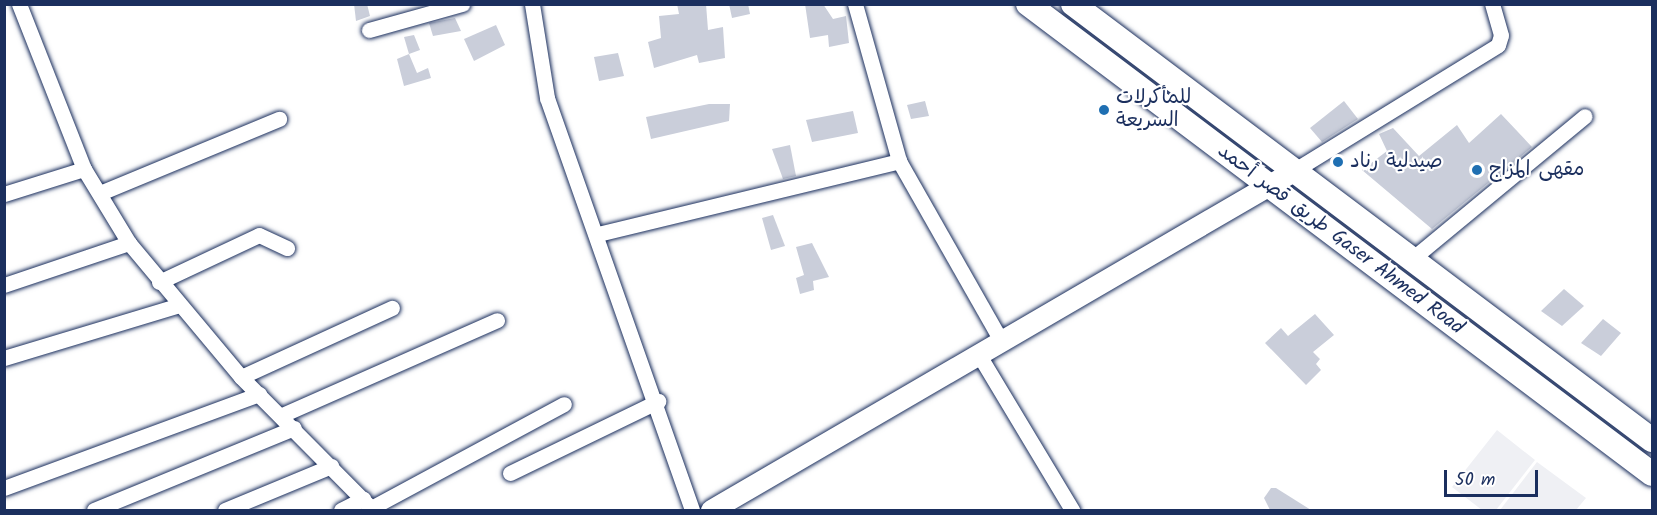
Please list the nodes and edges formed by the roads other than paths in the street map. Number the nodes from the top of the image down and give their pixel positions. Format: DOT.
graph roads {
  1 [pos="19,4"];
  2 [pos="462,4"];
  3 [pos="532,4"];
  4 [pos="855,4"];
  5 [pos="1028,4"];
  6 [pos="1073,4"];
  7 [pos="1492,4"];
  8 [pos="369,30"];
  9 [pos="1585,116"];
  10 [pos="279,119"];
  11 [pos="899,161"];
  12 [pos="84,169"];
  13 [pos="1295,170"];
  14 [pos="1267,186"];
  15 [pos="100,193"];
  16 [pos="4,194"];
  17 [pos="598,234"];
  18 [pos="129,243"];
  19 [pos="287,248"];
  20 [pos="1412,259"];
  21 [pos="159,282"];
  22 [pos="4,285"];
  23 [pos="178,305"];
  24 [pos="392,308"];
  25 [pos="497,320"];
  26 [pos="1002,342"];
  27 [pos="979,355"];
  28 [pos="4,358"];
  29 [pos="242,377"];
  30 [pos="259,394"];
  31 [pos="658,401"];
  32 [pos="564,404"];
  33 [pos="282,415"];
  34 [pos="294,428"];
  35 [pos="1653,440"];
  36 [pos="331,466"];
  37 [pos="510,473"];
  38 [pos="1653,474"];
  39 [pos="4,488"];
  40 [pos="369,506"];
  41 [pos="94,510"];
  42 [pos="225,510"];
  43 [pos="341,510"];
  44 [pos="692,510"];
  45 [pos="711,510"];
  46 [pos="1072,510"];
  1 -- 12 [label="street"];
  2 -- 8 [label="street"];
  3 -- 17 [label="street"];
  4 -- 11 [label="street"];
  5 -- 14 [label="main road, طريق قصر أحمد Gaser Ahmed Road"];
  6 -- 13 [label="main road, طريق قصر أحمد Gaser Ahmed Road"];
  7 -- 13 [label="street"];
  9 -- 20 [label="street"];
  10 -- 15 [label="street"];
  11 -- 17 [label="street"];
  11 -- 26 [label="street"];
  12 -- 15 [label="street"];
  12 -- 16 [label="street"];
  13 -- 14 [label="street"];
  13 -- 20 [label="main road, طريق قصر أحمد Gaser Ahmed Road"];
  14 -- 26 [label="street"];
  14 -- 38 [label="main road, طريق قصر أحمد Gaser Ahmed Road"];
  15 -- 18 [label="street"];
  17 -- 31 [label="street"];
  18 -- 21 [label="street"];
  18 -- 22 [label="street"];
  19 -- 21 [label="street"];
  20 -- 35 [label="main road, طريق قصر أحمد Gaser Ahmed Road"];
  21 -- 23 [label="street"];
  23 -- 28 [label="street"];
  23 -- 29 [label="street"];
  24 -- 29 [label="street"];
  25 -- 33 [label="street"];
  26 -- 27 [label="street"];
  27 -- 45 [label="street"];
  27 -- 46 [label="street"];
  29 -- 30 [label="street"];
  30 -- 33 [label="street"];
  30 -- 39 [label="street"];
  31 -- 37 [label="street"];
  31 -- 44 [label="street"];
  32 -- 40 [label="street"];
  33 -- 34 [label="street"];
  34 -- 36 [label="street"];
  34 -- 41 [label="street"];
  36 -- 40 [label="street"];
  36 -- 42 [label="street"];
  40 -- 43 [label="street"];
}
